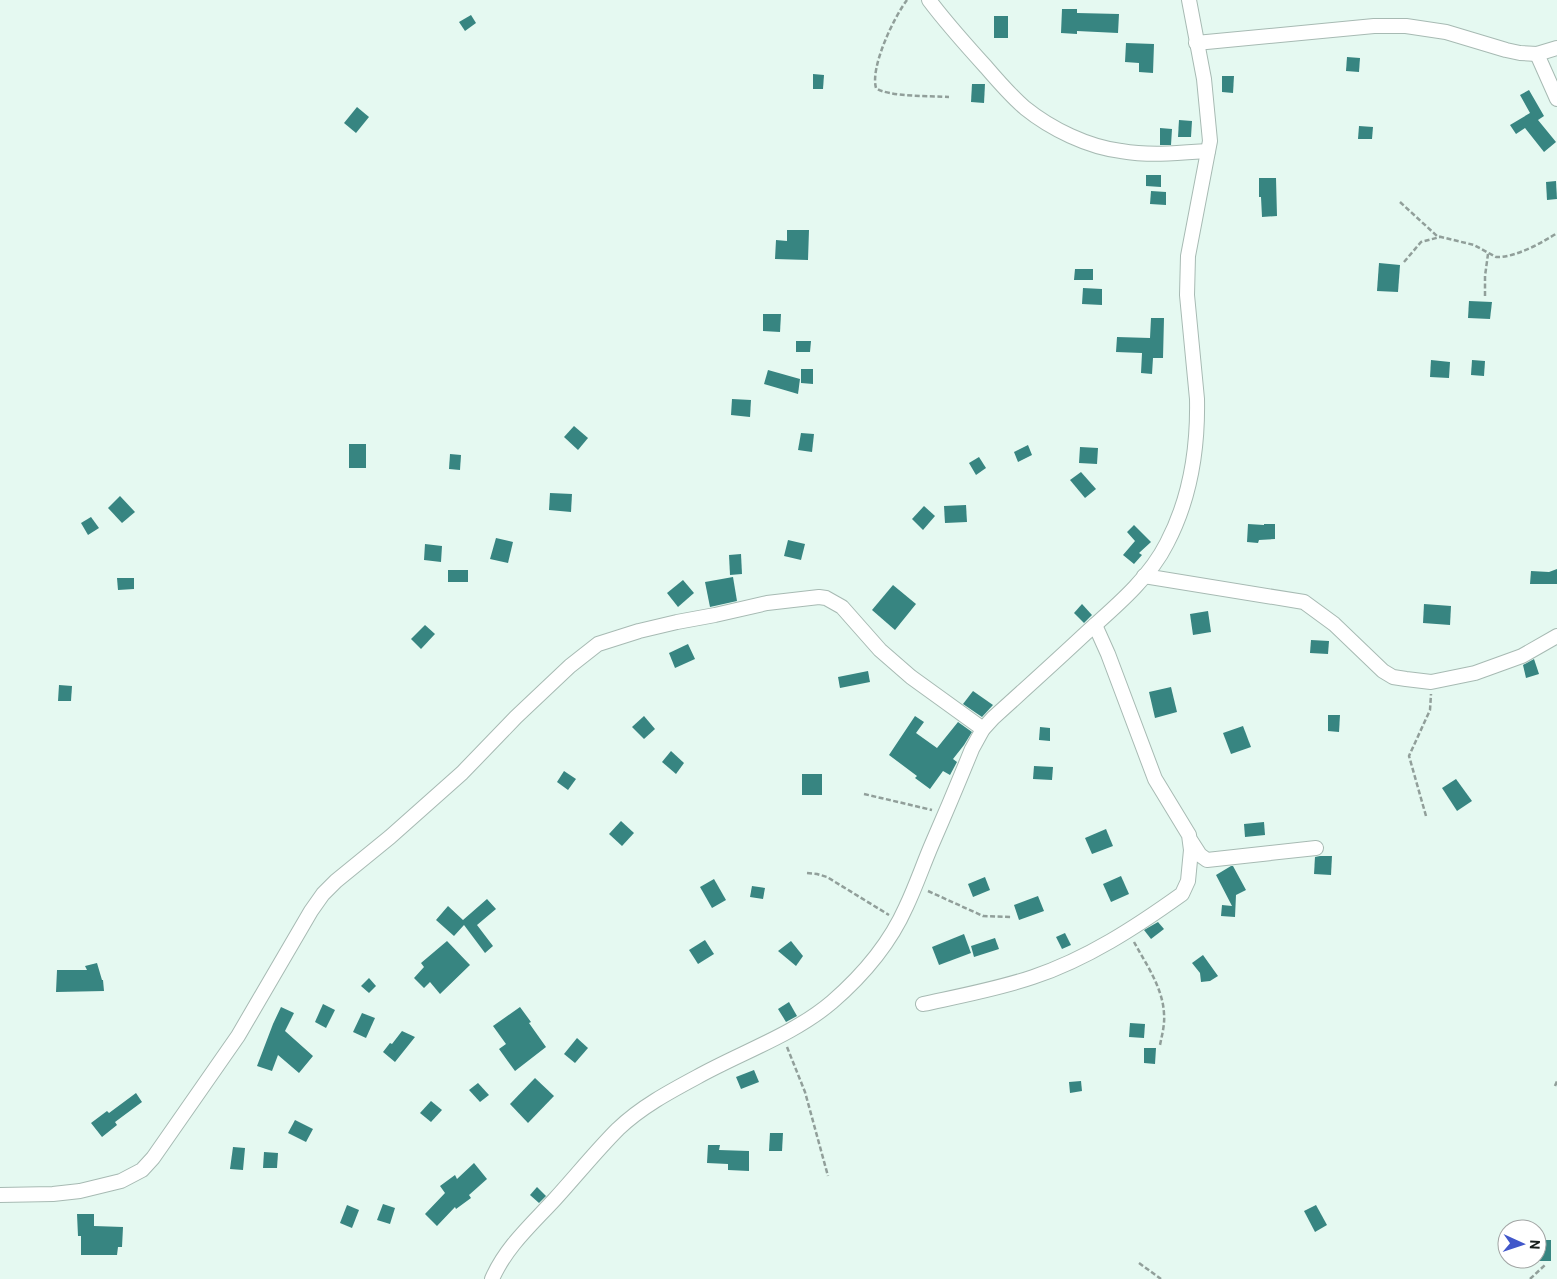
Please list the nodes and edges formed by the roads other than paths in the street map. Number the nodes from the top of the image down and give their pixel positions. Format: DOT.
graph roads {
  1 [pos="930,0"];
  2 [pos="1189,0"];
  3 [pos="1196,43"];
  4 [pos="1557,48"];
  5 [pos="1537,54"];
  6 [pos="1557,99"];
  7 [pos="1208,152"];
  8 [pos="1144,576"];
  9 [pos="1095,625"];
  10 [pos="1557,636"];
  11 [pos="983,729"];
  12 [pos="1190,840"];
  13 [pos="1316,848"];
  14 [pos="923,1004"];
  15 [pos="0,1195"];
  16 [pos="492,1279"];
  1 -- 7 [label="street"];
  2 -- 3 [label="street"];
  3 -- 5 [label="street"];
  3 -- 7 [label="street"];
  4 -- 5 [label="street"];
  5 -- 6 [label="street"];
  7 -- 8 [label="street"];
  8 -- 9 [label="street"];
  8 -- 10 [label="street"];
  9 -- 11 [label="street"];
  9 -- 12 [label="street"];
  11 -- 15 [label="street"];
  11 -- 16 [label="street"];
  12 -- 13 [label="street"];
  12 -- 14 [label="street"];
}
